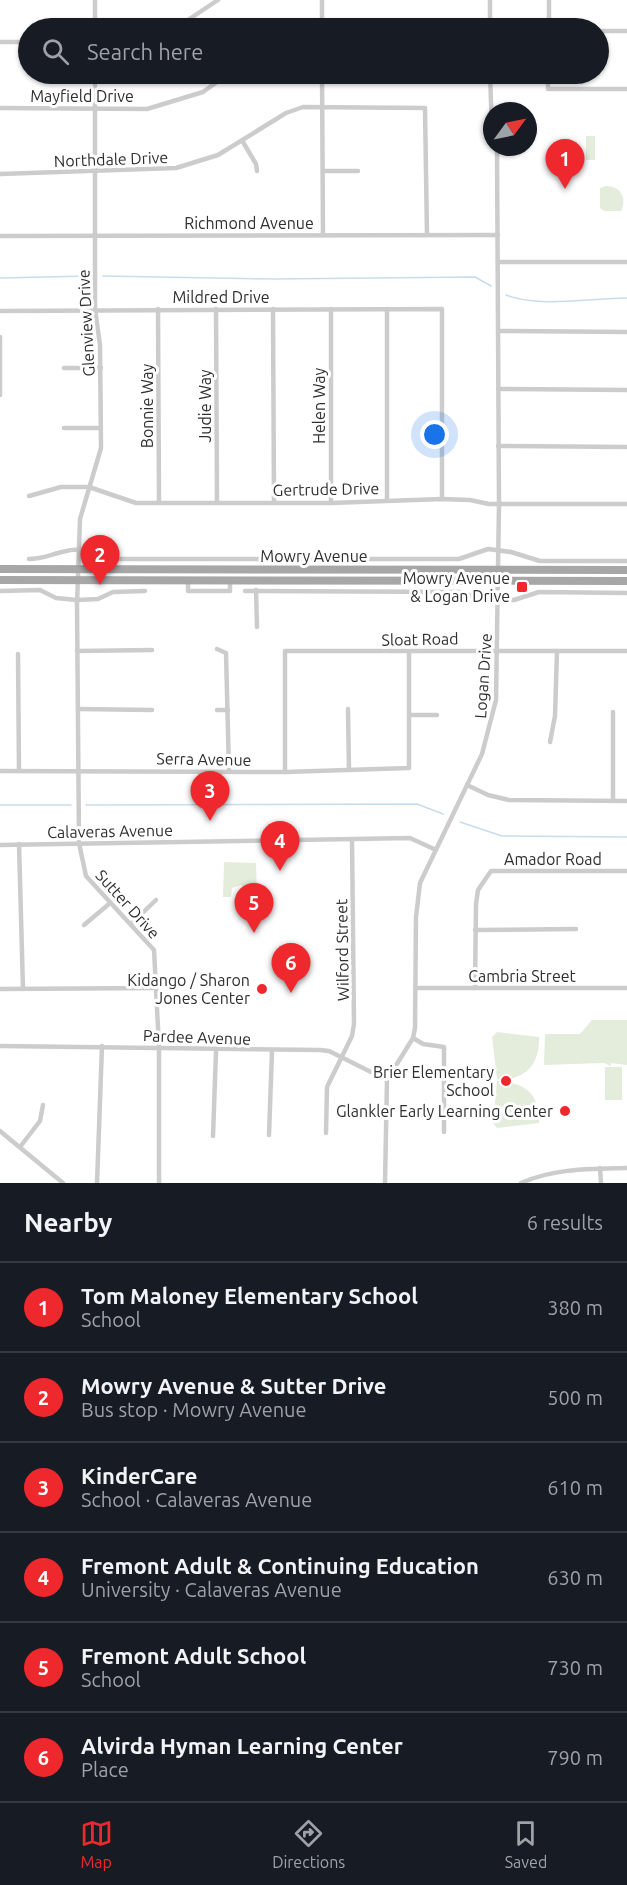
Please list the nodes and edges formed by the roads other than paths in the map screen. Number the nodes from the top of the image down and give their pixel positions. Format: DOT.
graph roads {
  1 [pos="95,0"];
  2 [pos="218,0"];
  3 [pos="322,0"];
  4 [pos="490,0"];
  5 [pos="549,0"];
  6 [pos="95,18"];
  7 [pos="191,18"];
  8 [pos="322,18"];
  9 [pos="490,18"];
  10 [pos="549,18"];
  11 [pos="609,31"];
  12 [pos="627,31"];
  13 [pos="0,42"];
  14 [pos="18,42"];
  15 [pos="95,84"];
  16 [pos="214,84"];
  17 [pos="322,84"];
  18 [pos="490,84"];
  19 [pos="548,84"];
  20 [pos="627,89"];
  21 [pos="491,102"];
  22 [pos="322,106"];
  23 [pos="0,108"];
  24 [pos="95,108"];
  25 [pos="243,142"];
  26 [pos="497,156"];
  27 [pos="257,171"];
  28 [pos="324,171"];
  29 [pos="358,171"];
  30 [pos="94,173"];
  31 [pos="0,174"];
  32 [pos="94,235"];
  33 [pos="323,235"];
  34 [pos="427,235"];
  35 [pos="498,235"];
  36 [pos="0,236"];
  37 [pos="498,262"];
  38 [pos="627,262"];
  39 [pos="95,309"];
  40 [pos="159,309"];
  41 [pos="216,309"];
  42 [pos="273,309"];
  43 [pos="331,309"];
  44 [pos="387,309"];
  45 [pos="0,311"];
  46 [pos="498,331"];
  47 [pos="627,332"];
  48 [pos="0,337"];
  49 [pos="64,368"];
  50 [pos="100,368"];
  51 [pos="498,389"];
  52 [pos="627,390"];
  53 [pos="1,395"];
  54 [pos="64,428"];
  55 [pos="101,428"];
  56 [pos="498,446"];
  57 [pos="627,447"];
  58 [pos="89,487"];
  59 [pos="29,496"];
  60 [pos="442,499"];
  61 [pos="387,500"];
  62 [pos="274,502"];
  63 [pos="159,503"];
  64 [pos="217,503"];
  65 [pos="331,503"];
  66 [pos="499,503"];
  67 [pos="627,504"];
  68 [pos="80,549"];
  69 [pos="498,550"];
  70 [pos="29,559"];
  71 [pos="627,561"];
  72 [pos="0,569"];
  73 [pos="78,569"];
  74 [pos="498,570"];
  75 [pos="627,570"];
  76 [pos="0,580"];
  77 [pos="77,581"];
  78 [pos="498,581"];
  79 [pos="627,581"];
  80 [pos="256,590"];
  81 [pos="0,591"];
  82 [pos="145,591"];
  83 [pos="245,591"];
  84 [pos="627,593"];
  85 [pos="77,600"];
  86 [pos="498,600"];
  87 [pos="257,627"];
  88 [pos="217,649"];
  89 [pos="152,650"];
  90 [pos="498,650"];
  91 [pos="77,651"];
  92 [pos="557,651"];
  93 [pos="627,651"];
  94 [pos="409,652"];
  95 [pos="18,654"];
  96 [pos="348,709"];
  97 [pos="79,710"];
  98 [pos="152,710"];
  99 [pos="217,710"];
  100 [pos="228,710"];
  101 [pos="614,712"];
  102 [pos="410,715"];
  103 [pos="437,715"];
  104 [pos="550,742"];
  105 [pos="349,770"];
  106 [pos="0,771"];
  107 [pos="19,771"];
  108 [pos="79,771"];
  109 [pos="229,772"];
  110 [pos="285,772"];
  111 [pos="467,784"];
  112 [pos="613,801"];
  113 [pos="627,801"];
  114 [pos="352,840"];
  115 [pos="79,843"];
  116 [pos="0,844"];
  117 [pos="19,844"];
  118 [pos="434,849"];
  119 [pos="627,871"];
  120 [pos="156,900"];
  121 [pos="109,904"];
  122 [pos="131,924"];
  123 [pos="84,925"];
  124 [pos="576,929"];
  125 [pos="475,930"];
  126 [pos="475,987"];
  127 [pos="157,988"];
  128 [pos="416,988"];
  129 [pos="627,988"];
  130 [pos="0,989"];
  131 [pos="23,989"];
  132 [pos="413,1038"];
  133 [pos="0,1046"];
  134 [pos="102,1046"];
  135 [pos="159,1047"];
  136 [pos="216,1051"];
  137 [pos="272,1051"];
  138 [pos="342,1058"];
  139 [pos="387,1080"];
  140 [pos="43,1105"];
  141 [pos="0,1131"];
  142 [pos="444,1132"];
  143 [pos="326,1134"];
  144 [pos="269,1135"];
  145 [pos="213,1136"];
  146 [pos="20,1147"];
  147 [pos="600,1168"];
  148 [pos="627,1168"];
  149 [pos="534,1180"];
  150 [pos="63,1183"];
  151 [pos="97,1183"];
  152 [pos="159,1183"];
  153 [pos="386,1183"];
  154 [pos="521,1183"];
  155 [pos="600,1183"];
  1 -- 6 [label="street"];
  2 -- 7 [label="street"];
  3 -- 8 [label="street"];
  4 -- 9 [label="street"];
  5 -- 10 [label="street"];
  11 -- 12 [label="street"];
  13 -- 14 [label="street"];
  15 -- 24 [label="street, Glenview Drive"];
  16 -- 24 [label="street, Mayfield Drive"];
  17 -- 22 [label="street"];
  18 -- 21 [label="street"];
  19 -- 20 [label="street"];
  22 -- 25 [label="street, Northdale Drive"];
  22 -- 28 [label="street"];
  22 -- 34 [label="street, Northdale Drive"];
  23 -- 24 [label="street, Mayfield Drive"];
  24 -- 30 [label="street, Glenview Drive"];
  25 -- 27 [label="street"];
  25 -- 30 [label="street, Northdale Drive"];
  26 -- 35 [label="street, Logan Drive"];
  28 -- 29 [label="street"];
  28 -- 33 [label="street"];
  30 -- 31 [label="street, Northdale Drive"];
  30 -- 32 [label="street, Glenview Drive"];
  32 -- 33 [label="street, Richmond Avenue"];
  32 -- 36 [label="street, Richmond Avenue"];
  32 -- 39 [label="street, Glenview Drive"];
  33 -- 34 [label="street, Richmond Avenue"];
  34 -- 35 [label="street, Richmond Avenue"];
  35 -- 37 [label="street, Logan Drive"];
  37 -- 38 [label="street"];
  37 -- 46 [label="street, Logan Drive"];
  39 -- 40 [label="street, Mildred Drive"];
  39 -- 45 [label="street, Mildred Drive"];
  39 -- 50 [label="street, Glenview Drive"];
  40 -- 41 [label="street, Mildred Drive"];
  40 -- 63 [label="street, Bonnie Way"];
  41 -- 42 [label="street, Mildred Drive"];
  41 -- 64 [label="street, Judie Way"];
  42 -- 43 [label="street, Mildred Drive"];
  42 -- 62 [label="street"];
  43 -- 44 [label="street, Mildred Drive"];
  43 -- 65 [label="street, Helen Way"];
  44 -- 60 [label="street, Mildred Drive"];
  44 -- 61 [label="street"];
  46 -- 47 [label="street"];
  46 -- 51 [label="street, Logan Drive"];
  48 -- 53 [label="street"];
  49 -- 50 [label="street"];
  50 -- 55 [label="street, Glenview Drive"];
  51 -- 52 [label="street"];
  51 -- 56 [label="street, Logan Drive"];
  54 -- 55 [label="street"];
  55 -- 58 [label="street, Glenview Drive"];
  56 -- 57 [label="street"];
  56 -- 66 [label="street, Logan Drive"];
  58 -- 59 [label="street, Gertrude Drive"];
  58 -- 63 [label="street, Gertrude Drive"];
  58 -- 68 [label="street, Glenview Drive"];
  60 -- 61 [label="street, Gertrude Drive"];
  60 -- 66 [label="street, Gertrude Drive"];
  61 -- 65 [label="street, Gertrude Drive"];
  62 -- 64 [label="street, Gertrude Drive"];
  62 -- 65 [label="street, Gertrude Drive"];
  63 -- 64 [label="street, Gertrude Drive"];
  66 -- 67 [label="street, Gertrude Drive"];
  66 -- 69 [label="street, Logan Drive"];
  68 -- 69 [label="street, Mowry Avenue"];
  68 -- 70 [label="street, Mowry Avenue"];
  68 -- 73 [label="street, Glenview Drive"];
  69 -- 71 [label="street, Mowry Avenue"];
  69 -- 74 [label="street, Logan Drive"];
  72 -- 73 [label="main road, Mowry Avenue"];
  73 -- 74 [label="main road, Mowry Avenue"];
  73 -- 77 [label="street, Sutter Drive"];
  74 -- 75 [label="main road, Mowry Avenue"];
  74 -- 78 [label="street, Logan Drive"];
  76 -- 77 [label="main road, Mowry Avenue"];
  77 -- 78 [label="main road, Mowry Avenue"];
  77 -- 85 [label="street, Sutter Drive"];
  78 -- 79 [label="main road, Mowry Avenue"];
  78 -- 86 [label="street, Logan Drive"];
  80 -- 83 [label="street"];
  80 -- 86 [label="street"];
  80 -- 87 [label="street"];
  81 -- 85 [label="street"];
  82 -- 85 [label="street"];
  84 -- 86 [label="street"];
  85 -- 91 [label="street, Sutter Drive"];
  86 -- 90 [label="street, Logan Drive"];
  88 -- 100 [label="street"];
  89 -- 91 [label="street"];
  90 -- 92 [label="street, Sloat Road"];
  90 -- 94 [label="street, Sloat Road"];
  90 -- 111 [label="street, Logan Drive"];
  91 -- 97 [label="street, Sutter Drive"];
  92 -- 93 [label="street, Sloat Road"];
  92 -- 104 [label="street"];
  94 -- 102 [label="street"];
  94 -- 110 [label="street, Sloat Road"];
  95 -- 107 [label="street"];
  96 -- 105 [label="street"];
  97 -- 98 [label="street"];
  97 -- 108 [label="street, Sutter Drive"];
  99 -- 100 [label="street"];
  100 -- 109 [label="street"];
  101 -- 112 [label="street"];
  102 -- 103 [label="street"];
  102 -- 105 [label="street, Serra Avenue"];
  105 -- 110 [label="street, Serra Avenue"];
  106 -- 107 [label="street, Serra Avenue"];
  107 -- 108 [label="street, Serra Avenue"];
  108 -- 109 [label="street, Serra Avenue"];
  108 -- 115 [label="street, Sutter Drive"];
  109 -- 110 [label="street, Serra Avenue"];
  111 -- 112 [label="street"];
  111 -- 118 [label="street, Logan Drive"];
  112 -- 113 [label="street"];
  114 -- 115 [label="street, Calaveras Avenue"];
  114 -- 118 [label="street, Calaveras Avenue"];
  114 -- 138 [label="street, Wilford Street"];
  115 -- 117 [label="street, Calaveras Avenue"];
  115 -- 121 [label="street, Sutter Drive"];
  116 -- 117 [label="street, Calaveras Avenue"];
  117 -- 131 [label="street"];
  118 -- 128 [label="street, Logan Drive"];
  119 -- 125 [label="street, Amador Road"];
  120 -- 122 [label="street"];
  121 -- 122 [label="street, Sutter Drive"];
  121 -- 123 [label="street"];
  122 -- 127 [label="street, Sutter Drive"];
  124 -- 125 [label="street"];
  125 -- 126 [label="street, Amador Road"];
  126 -- 128 [label="street, Cambria Street"];
  126 -- 129 [label="street, Cambria Street"];
  127 -- 131 [label="street"];
  127 -- 135 [label="street, Sutter Drive"];
  128 -- 132 [label="street, Logan Drive"];
  130 -- 131 [label="street"];
  132 -- 139 [label="street, Logan Drive"];
  132 -- 142 [label="street"];
  133 -- 134 [label="street, Pardee Avenue"];
  134 -- 135 [label="street, Pardee Avenue"];
  134 -- 151 [label="street"];
  135 -- 136 [label="street, Pardee Avenue"];
  135 -- 152 [label="street, Sutter Drive"];
  136 -- 137 [label="street, Pardee Avenue"];
  136 -- 145 [label="street"];
  137 -- 138 [label="street, Pardee Avenue"];
  137 -- 144 [label="street"];
  138 -- 139 [label="street, Pardee Avenue"];
  138 -- 143 [label="street, Wilford Street"];
  139 -- 153 [label="street"];
  140 -- 146 [label="street"];
  141 -- 146 [label="street"];
  146 -- 150 [label="street"];
  147 -- 148 [label="street"];
  147 -- 149 [label="street"];
  147 -- 155 [label="street"];
  149 -- 154 [label="street"];
}
